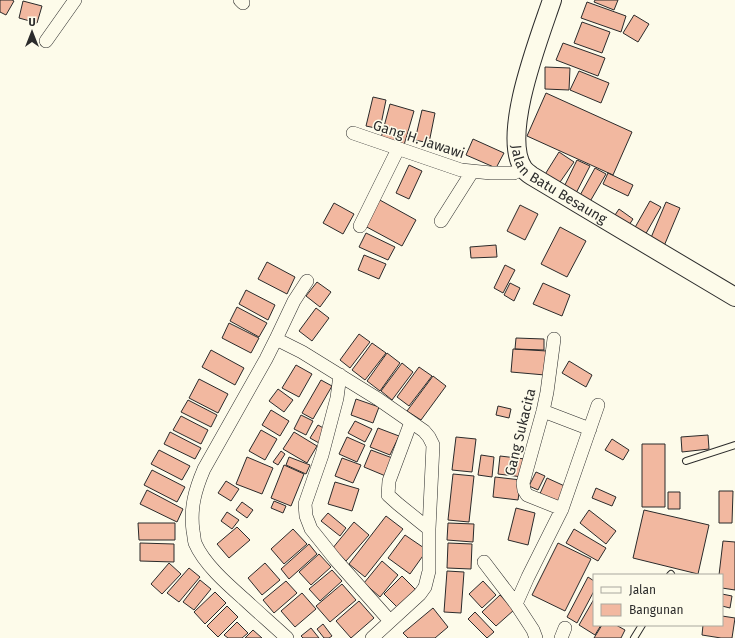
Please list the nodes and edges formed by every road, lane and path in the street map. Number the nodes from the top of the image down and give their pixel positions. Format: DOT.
graph roads {
  1 [pos="75,0"];
  2 [pos="552,0"];
  3 [pos="46,41"];
  4 [pos="353,134"];
  5 [pos="398,149"];
  6 [pos="523,168"];
  7 [pos="472,172"];
  8 [pos="441,221"];
  9 [pos="360,226"];
  10 [pos="307,281"];
  11 [pos="735,297"];
  12 [pos="276,339"];
  13 [pos="554,339"];
  14 [pos="340,375"];
  15 [pos="598,405"];
  16 [pos="543,411"];
  17 [pos="411,422"];
  18 [pos="590,430"];
  19 [pos="735,445"];
  20 [pos="686,461"];
  21 [pos="562,508"];
  22 [pos="429,529"];
  23 [pos="484,562"];
  24 [pos="516,604"];
  25 [pos="390,621"];
  26 [pos="641,626"];
  27 [pos="287,638"];
  28 [pos="372,638"];
  29 [pos="536,638"];
  30 [pos="634,638"];
  1 -- 3 [label="street"];
  2 -- 6 [label="street, Jalan Batu Besaung"];
  4 -- 5 [label="street, Gang H. Jawawi"];
  5 -- 7 [label="street, Gang H. Jawawi"];
  5 -- 9 [label="street"];
  6 -- 7 [label="street, Gang H. Jawawi"];
  6 -- 11 [label="street, Jalan Batu Besaung"];
  7 -- 8 [label="street"];
  10 -- 12 [label="street"];
  12 -- 14 [label="street"];
  12 -- 27 [label="street"];
  13 -- 16 [label="street, Gang Sukacita"];
  14 -- 17 [label="street"];
  14 -- 25 [label="street"];
  15 -- 18 [label="street"];
  16 -- 18 [label="street"];
  16 -- 21 [label="street, Gang Sukacita"];
  17 -- 22 [label="street"];
  17 -- 22 [label="street"];
  18 -- 21 [label="street"];
  19 -- 20 [label="lane"];
  21 -- 24 [label="street"];
  22 -- 25 [label="street"];
  23 -- 24 [label="street"];
  24 -- 29 [label="street"];
  25 -- 28 [label="street"];
  26 -- 30 [label="lane"];
}
